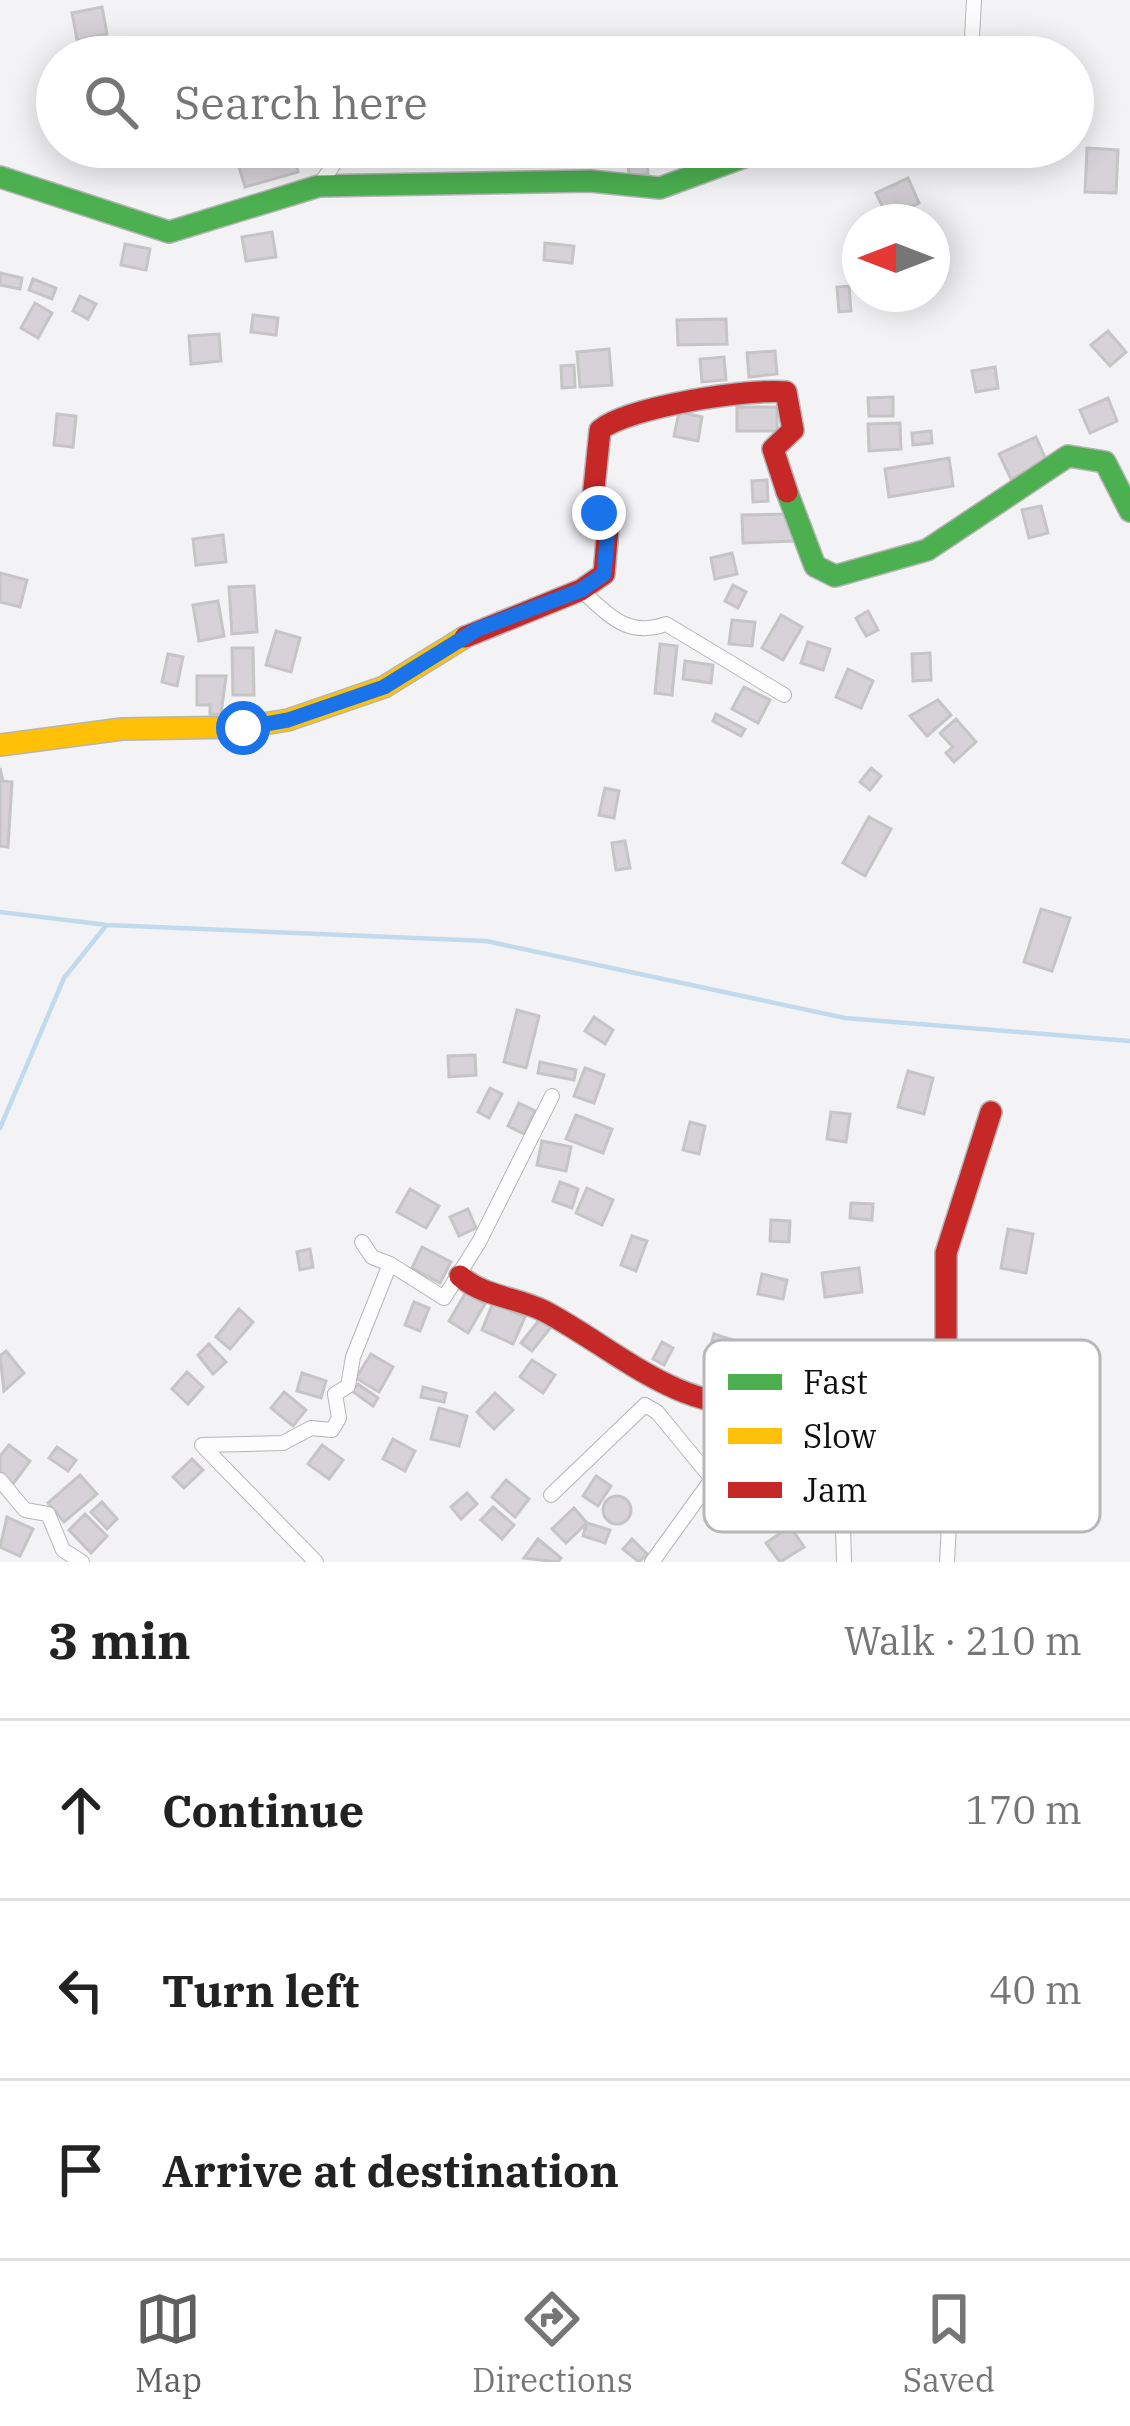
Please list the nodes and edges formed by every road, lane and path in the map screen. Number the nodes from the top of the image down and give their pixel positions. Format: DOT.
graph roads {
  1 [pos="974,0"];
  2 [pos="971,36"];
  3 [pos="331,168"];
  4 [pos="714,168"];
  5 [pos="0,177"];
  6 [pos="319,186"];
  7 [pos="1130,511"];
  8 [pos="581,590"];
  9 [pos="784,694"];
  10 [pos="0,745"];
  11 [pos="553,1096"];
  12 [pos="991,1112"];
  13 [pos="362,1242"];
  14 [pos="390,1264"];
  15 [pos="460,1276"];
  16 [pos="946,1340"];
  17 [pos="704,1397"];
  18 [pos="704,1469"];
  19 [pos="0,1480"];
  20 [pos="704,1490"];
  21 [pos="551,1495"];
  22 [pos="843,1532"];
  23 [pos="949,1532"];
  24 [pos="82,1562"];
  25 [pos="316,1562"];
  26 [pos="652,1562"];
  27 [pos="844,1562"];
  28 [pos="947,1562"];
  1 -- 2 [label="street"];
  3 -- 6 [label="street"];
  4 -- 6 [label="street"];
  5 -- 6 [label="street"];
  7 -- 8 [label="street"];
  8 -- 9 [label="street"];
  8 -- 10 [label="street"];
  11 -- 15 [label="street"];
  12 -- 16 [label="street"];
  13 -- 14 [label="street"];
  14 -- 15 [label="street"];
  14 -- 25 [label="street"];
  15 -- 17 [label="street"];
  18 -- 21 [label="street"];
  19 -- 24 [label="street"];
  20 -- 26 [label="street"];
  22 -- 27 [label="street"];
  23 -- 28 [label="street"];
}
